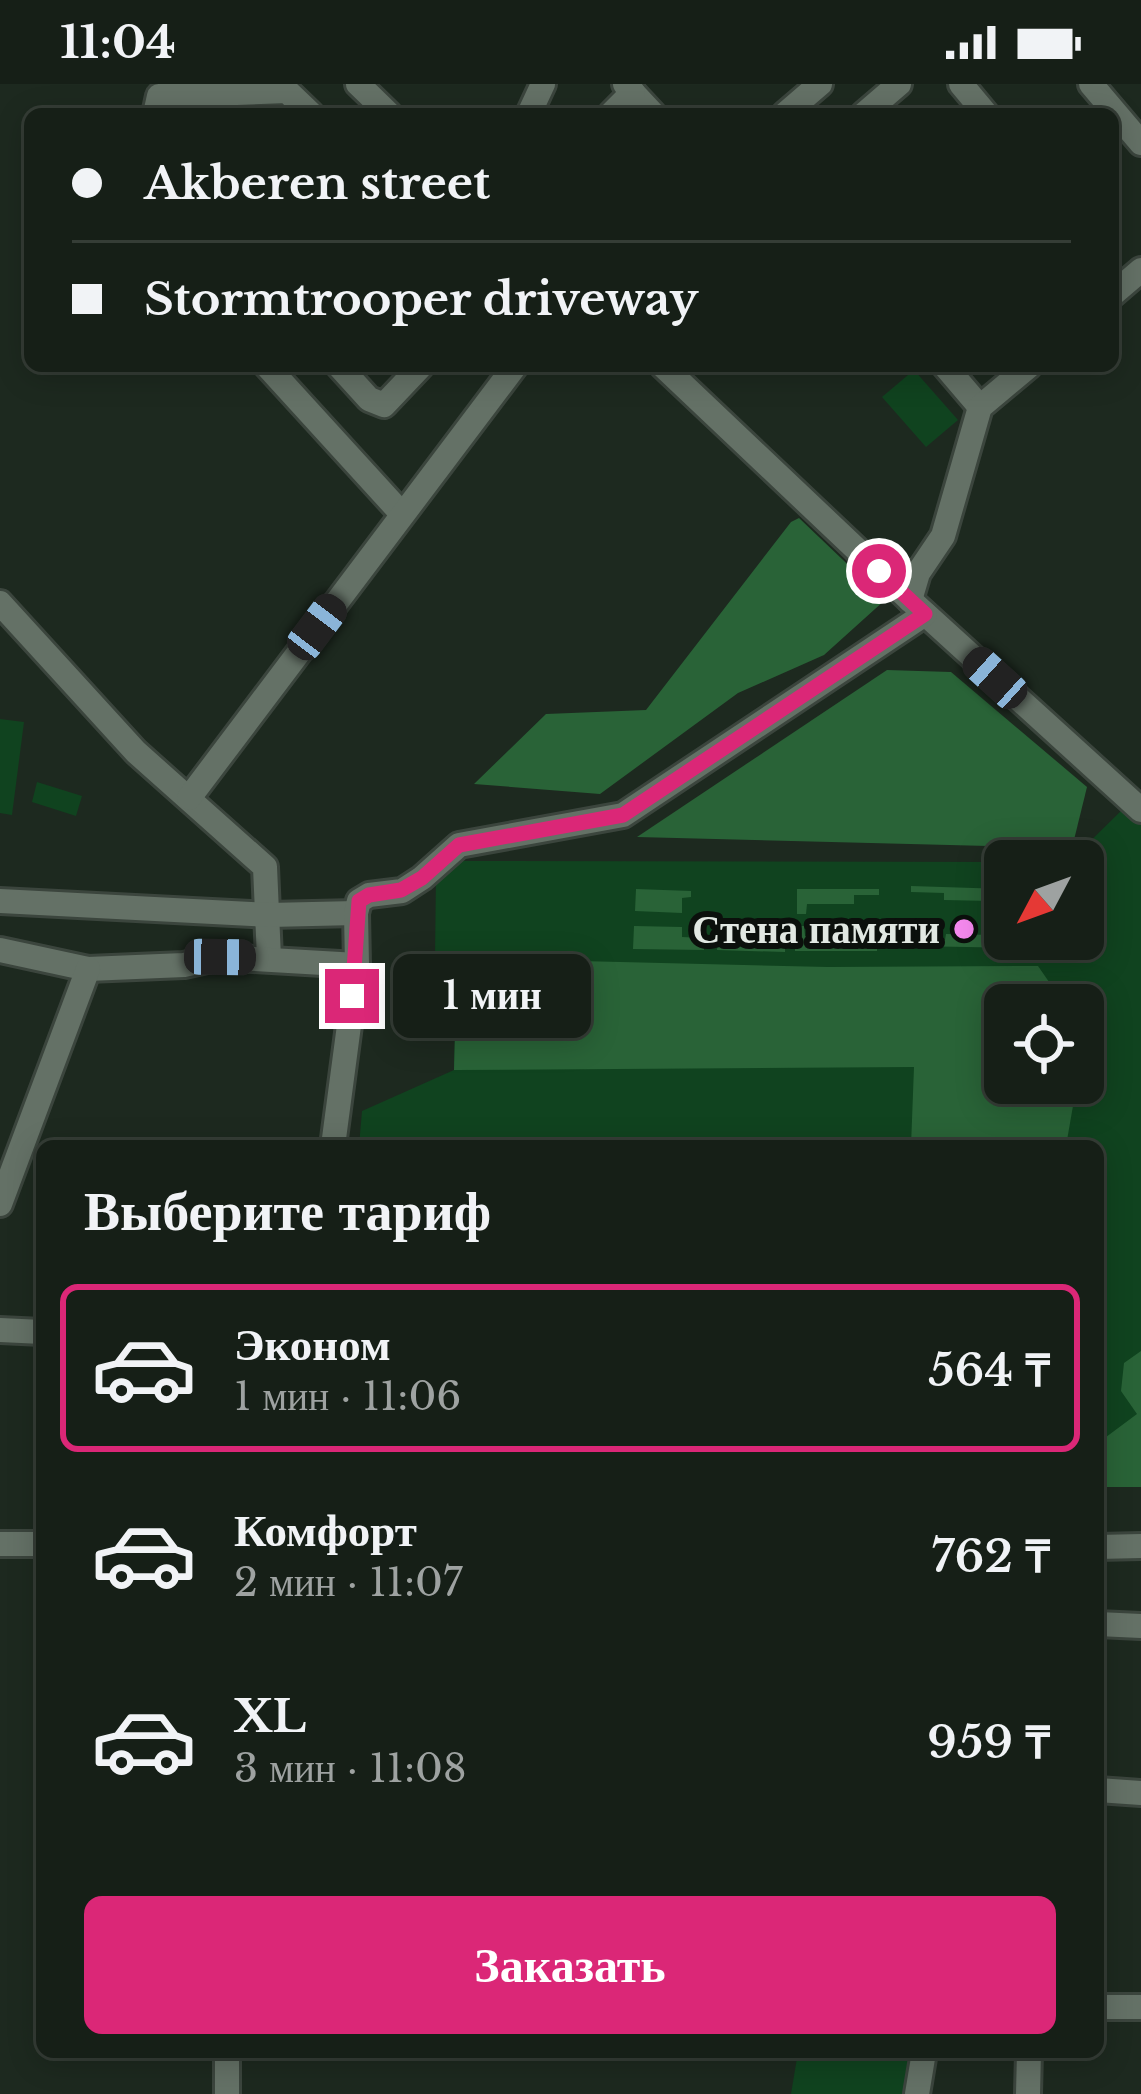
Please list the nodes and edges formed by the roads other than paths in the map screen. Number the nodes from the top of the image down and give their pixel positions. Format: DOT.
graph roads {
  1 [pos="358,84"];
  2 [pos="820,84"];
  3 [pos="899,84"];
  4 [pos="961,84"];
  5 [pos="1091,84"];
  6 [pos="158,98"];
  7 [pos="305,108"];
  8 [pos="383,108"];
  9 [pos="792,108"];
  10 [pos="871,108"];
  11 [pos="981,108"];
  12 [pos="1111,108"];
  13 [pos="1119,117"];
  14 [pos="1141,143"];
  15 [pos="273,372"];
  16 [pos="344,372"];
  17 [pos="415,372"];
  18 [pos="510,372"];
  19 [pos="669,372"];
  20 [pos="950,372"];
  21 [pos="1022,372"];
  22 [pos="980,407"];
  23 [pos="403,514"];
  24 [pos="0,603"];
  25 [pos="918,607"];
  26 [pos="189,798"];
  27 [pos="1141,809"];
  28 [pos="0,901"];
  29 [pos="356,913"];
  30 [pos="268,915"];
  31 [pos="0,950"];
  32 [pos="269,958"];
  33 [pos="357,965"];
  34 [pos="88,969"];
  35 [pos="335,1140"];
  36 [pos="0,1204"];
  37 [pos="0,1330"];
  38 [pos="36,1332"];
  39 [pos="0,1544"];
  40 [pos="36,1544"];
  41 [pos="1104,1546"];
  42 [pos="1141,1546"];
  43 [pos="1104,1624"];
  44 [pos="1141,1626"];
  45 [pos="1104,1790"];
  46 [pos="1141,1793"];
  47 [pos="1104,2008"];
  48 [pos="1141,2008"];
  49 [pos="227,2058"];
  50 [pos="923,2058"];
  51 [pos="1029,2058"];
  52 [pos="227,2094"];
  53 [pos="917,2094"];
  54 [pos="1028,2094"];
  1 -- 8 [label="street"];
  2 -- 9 [label="street"];
  3 -- 10 [label="street"];
  4 -- 11 [label="street"];
  5 -- 12 [label="street"];
  6 -- 7 [label="street"];
  13 -- 14 [label="street"];
  15 -- 23 [label="street"];
  16 -- 17 [label="street"];
  18 -- 23 [label="street"];
  19 -- 25 [label="street"];
  20 -- 22 [label="street"];
  21 -- 22 [label="street"];
  22 -- 25 [label="street"];
  23 -- 26 [label="street"];
  24 -- 26 [label="street"];
  25 -- 27 [label="street"];
  25 -- 29 [label="street"];
  26 -- 30 [label="street"];
  28 -- 30 [label="street"];
  29 -- 30 [label="street"];
  29 -- 33 [label="street"];
  30 -- 32 [label="street"];
  31 -- 34 [label="street"];
  32 -- 33 [label="street"];
  32 -- 34 [label="street"];
  33 -- 35 [label="street"];
  34 -- 36 [label="street"];
  37 -- 38 [label="street"];
  39 -- 40 [label="street"];
  41 -- 42 [label="street"];
  43 -- 44 [label="street"];
  45 -- 46 [label="street"];
  47 -- 48 [label="street"];
  49 -- 52 [label="street"];
  50 -- 53 [label="street"];
  51 -- 54 [label="street"];
}
